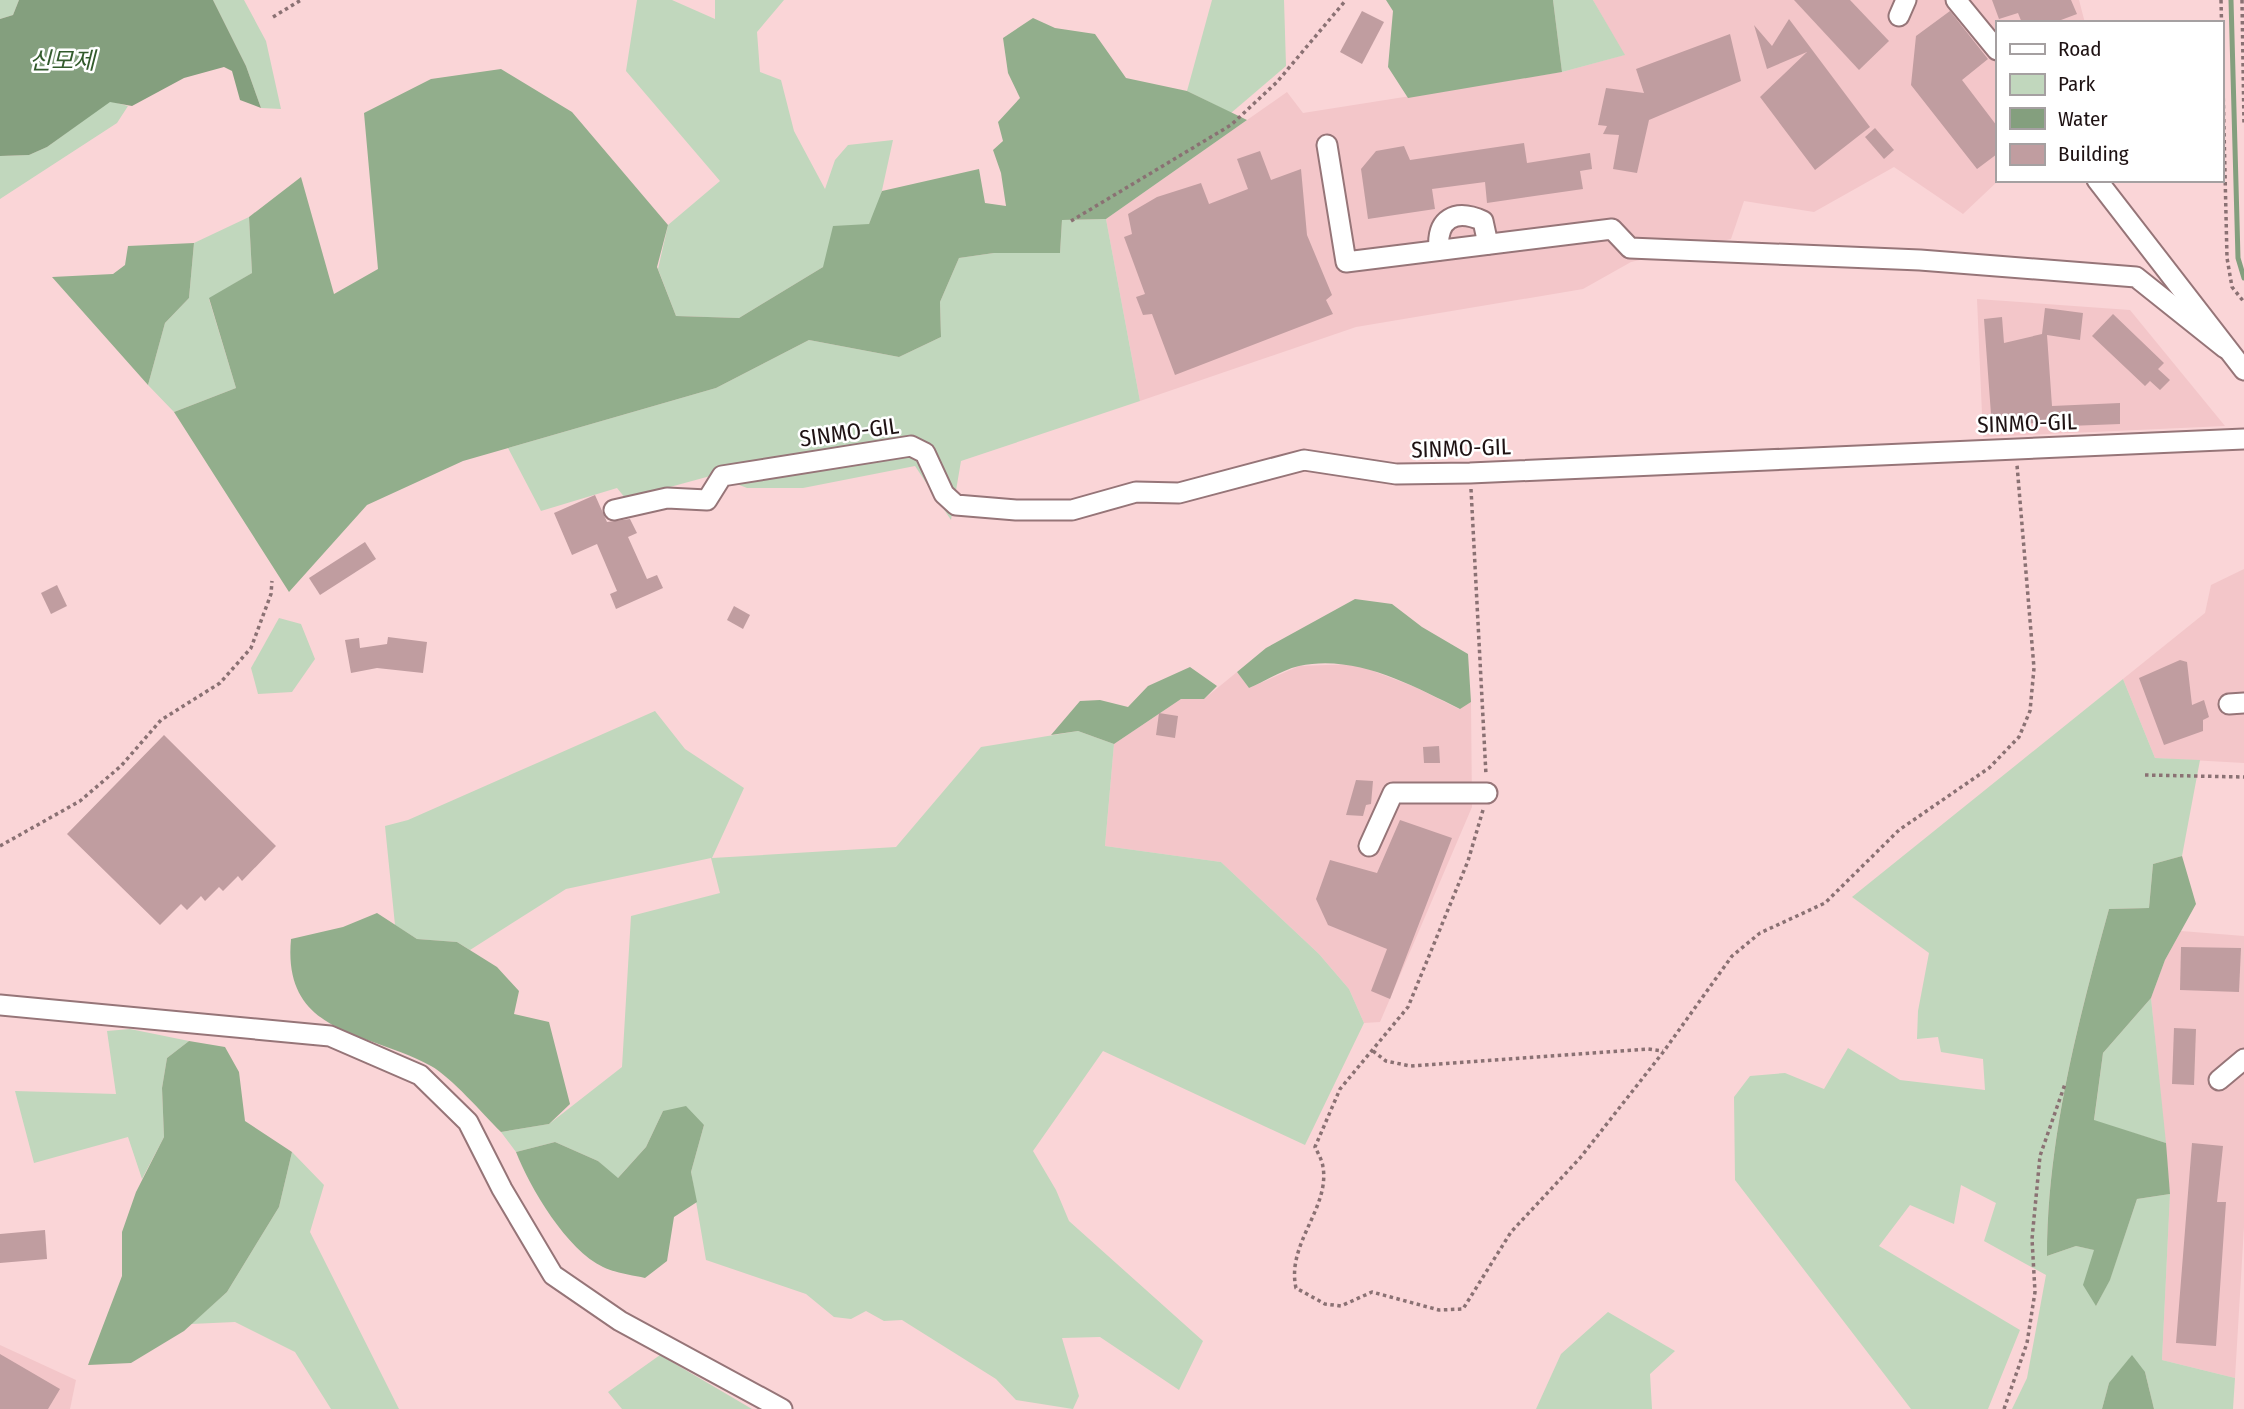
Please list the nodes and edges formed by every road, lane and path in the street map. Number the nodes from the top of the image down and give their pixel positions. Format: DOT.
graph roads {
  1 [pos="301,0"];
  2 [pos="1346,0"];
  3 [pos="1956,0"];
  4 [pos="2221,0"];
  5 [pos="2242,0"];
  6 [pos="273,17"];
  7 [pos="2221,21"];
  8 [pos="1996,49"];
  9 [pos="2223,86"];
  10 [pos="2244,124"];
  11 [pos="1327,145"];
  12 [pos="2099,182"];
  13 [pos="1071,221"];
  14 [pos="1488,244"];
  15 [pos="1440,250"];
  16 [pos="2244,302"];
  17 [pos="2225,348"];
  18 [pos="2244,370"];
  19 [pos="2244,439"];
  20 [pos="2015,447"];
  21 [pos="1470,473"];
  22 [pos="614,510"];
  23 [pos="272,581"];
  24 [pos="2145,775"];
  25 [pos="2244,777"];
  26 [pos="1487,793"];
  27 [pos="0,846"];
  28 [pos="1368,846"];
  29 [pos="0,1005"];
  30 [pos="1373,1051"];
  31 [pos="1664,1051"];
  32 [pos="2244,1059"];
  33 [pos="2219,1080"];
  34 [pos="2065,1084"];
  35 [pos="782,1409"];
  36 [pos="2004,1409"];
  1 -- 6 [label="path"];
  2 -- 13 [label="path"];
  3 -- 8 [label="street"];
  4 -- 7 [label="path"];
  5 -- 10 [label="path"];
  9 -- 16 [label="path"];
  11 -- 15 [label="street"];
  12 -- 17 [label="street"];
  14 -- 15 [label="street"];
  14 -- 15 [label="street"];
  14 -- 17 [label="street"];
  17 -- 18 [label="street"];
  19 -- 20 [label="street, SINMO-GIL"];
  20 -- 21 [label="street, SINMO-GIL"];
  20 -- 31 [label="path"];
  21 -- 22 [label="street, SINMO-GIL"];
  21 -- 26 [label="path"];
  23 -- 27 [label="path"];
  24 -- 25 [label="path"];
  26 -- 28 [label="street"];
  26 -- 30 [label="path"];
  29 -- 35 [label="street"];
  30 -- 31 [label="path"];
  30 -- 31 [label="path"];
  32 -- 33 [label="street"];
  34 -- 36 [label="path"];
}
